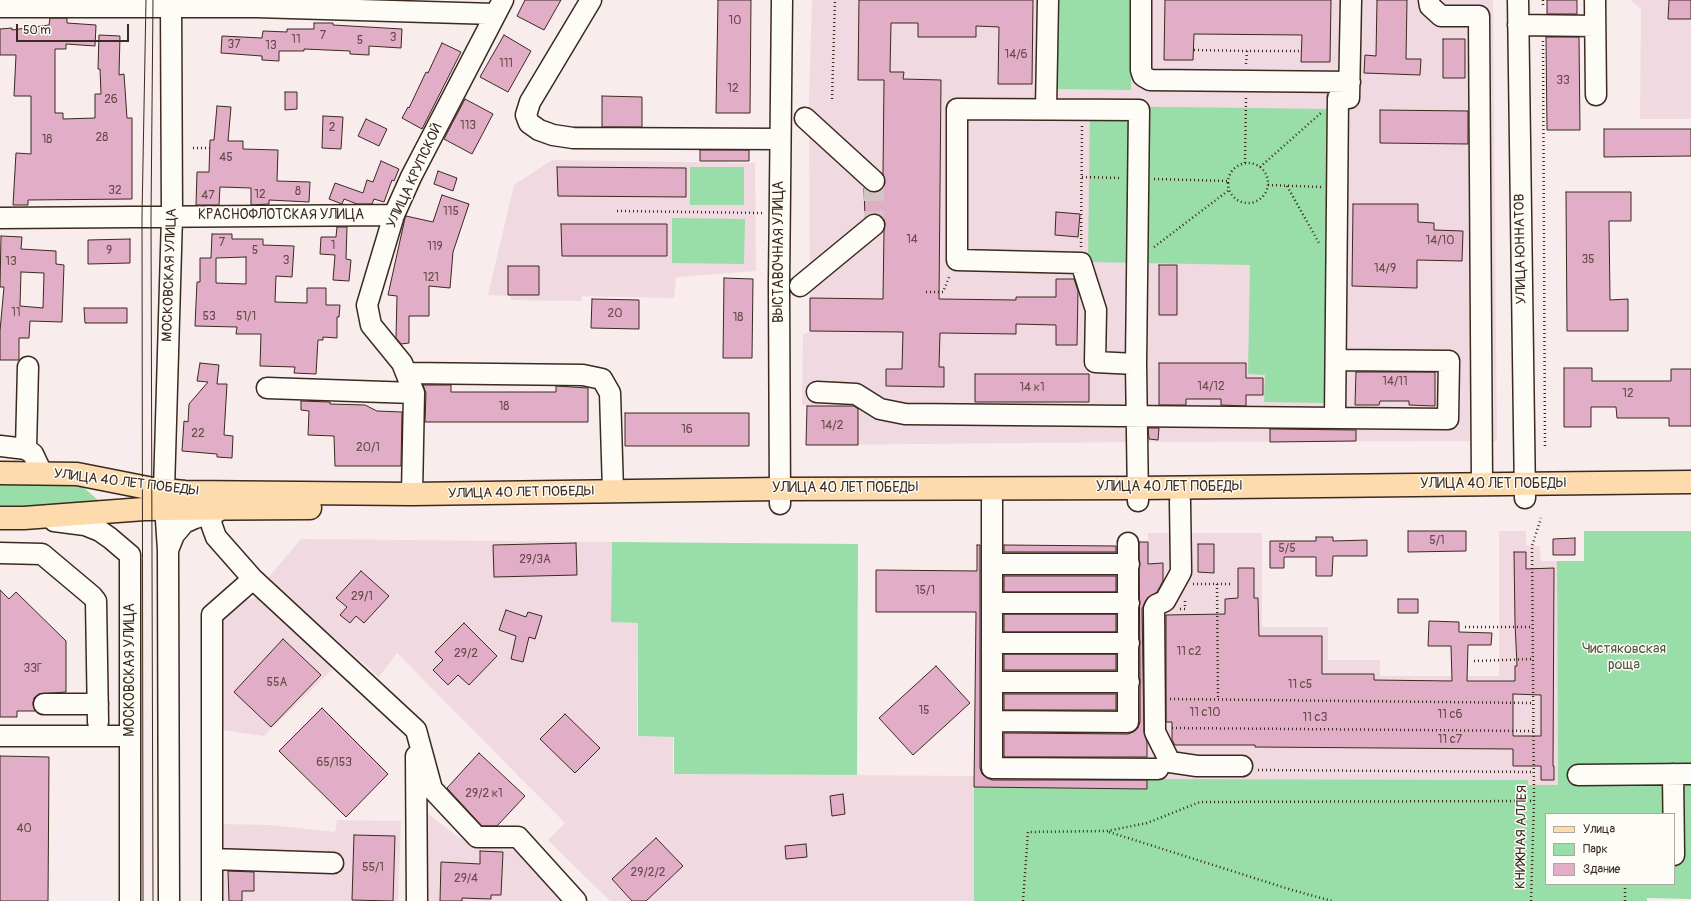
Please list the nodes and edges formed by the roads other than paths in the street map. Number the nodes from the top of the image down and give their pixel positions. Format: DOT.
graph roads {
  1 [pos="590,0"];
  2 [pos="782,0"];
  3 [pos="1048,0"];
  4 [pos="1141,0"];
  5 [pos="1351,0"];
  6 [pos="1429,0"];
  7 [pos="1518,0"];
  8 [pos="1595,0"];
  9 [pos="171,4"];
  10 [pos="0,7"];
  11 [pos="499,7"];
  12 [pos="1518,26"];
  13 [pos="1595,26"];
  14 [pos="1350,82"];
  15 [pos="1596,95"];
  16 [pos="1046,109"];
  17 [pos="805,118"];
  18 [pos="780,139"];
  19 [pos="874,181"];
  20 [pos="394,215"];
  21 [pos="172,216"];
  22 [pos="0,218"];
  23 [pos="874,225"];
  24 [pos="800,286"];
  25 [pos="1336,360"];
  26 [pos="1136,364"];
  27 [pos="28,367"];
  28 [pos="406,373"];
  29 [pos="267,388"];
  30 [pos="817,392"];
  31 [pos="414,393"];
  32 [pos="1136,416"];
  33 [pos="1335,418"];
  34 [pos="0,446"];
  35 [pos="32,449"];
  36 [pos="42,473"];
  37 [pos="0,474"];
  38 [pos="1691,482"];
  39 [pos="1482,484"];
  40 [pos="613,491"];
  41 [pos="1525,491"];
  42 [pos="412,494"];
  43 [pos="1138,494"];
  44 [pos="780,496"];
  45 [pos="1691,496"];
  46 [pos="164,500"];
  47 [pos="992,501"];
  48 [pos="1180,501"];
  49 [pos="234,508"];
  50 [pos="210,514"];
  51 [pos="0,518"];
  52 [pos="24,518"];
  53 [pos="1128,543"];
  54 [pos="168,550"];
  55 [pos="0,553"];
  56 [pos="992,564"];
  57 [pos="1129,564"];
  58 [pos="253,579"];
  59 [pos="992,603"];
  60 [pos="1128,603"];
  61 [pos="992,643"];
  62 [pos="1129,643"];
  63 [pos="992,682"];
  64 [pos="1128,682"];
  65 [pos="44,704"];
  66 [pos="98,713"];
  67 [pos="992,721"];
  68 [pos="0,722"];
  69 [pos="130,728"];
  70 [pos="416,730"];
  71 [pos="0,736"];
  72 [pos="1248,768"];
  73 [pos="1158,769"];
  74 [pos="1682,774"];
  75 [pos="1578,775"];
  76 [pos="1675,845"];
  77 [pos="212,859"];
  78 [pos="332,863"];
  79 [pos="130,901"];
  80 [pos="168,901"];
  81 [pos="212,901"];
  82 [pos="416,901"];
  83 [pos="576,901"];
  1 -- 18 [label="street"];
  2 -- 18 [label="street, ВЫСТАВОЧНАЯ УЛИЦА"];
  3 -- 16 [label="street"];
  4 -- 14 [label="street"];
  5 -- 14 [label="street"];
  6 -- 39 [label="street"];
  7 -- 12 [label="street, УЛИЦА ЮННАТОВ"];
  8 -- 13 [label="street"];
  9 -- 10 [label="street"];
  9 -- 11 [label="street"];
  9 -- 21 [label="street, МОСКОВСКАЯ УЛИЦА"];
  11 -- 20 [label="street, УЛИЦА КРУПСКОЙ"];
  12 -- 13 [label="street"];
  12 -- 41 [label="street, УЛИЦА ЮННАТОВ"];
  13 -- 15 [label="street"];
  14 -- 25 [label="street"];
  16 -- 26 [label="street"];
  16 -- 26 [label="street"];
  17 -- 19 [label="street"];
  18 -- 44 [label="street, ВЫСТАВОЧНАЯ УЛИЦА"];
  20 -- 21 [label="street, КРАСНОФЛОТСКАЯ УЛИЦА"];
  20 -- 28 [label="street, УЛИЦА КРУПСКОЙ"];
  21 -- 22 [label="street, КРАСНОФЛОТСКАЯ УЛИЦА"];
  21 -- 46 [label="street, МОСКОВСКАЯ УЛИЦА"];
  23 -- 24 [label="street"];
  25 -- 33 [label="street"];
  25 -- 33 [label="street"];
  26 -- 32 [label="street"];
  27 -- 35 [label="street"];
  28 -- 31 [label="street, УЛИЦА КРУПСКОЙ"];
  28 -- 40 [label="street"];
  29 -- 31 [label="street"];
  30 -- 32 [label="street"];
  31 -- 42 [label="street, УЛИЦА КРУПСКОЙ"];
  32 -- 33 [label="street"];
  32 -- 43 [label="street"];
  34 -- 35 [label="street"];
  35 -- 36 [label="street"];
  36 -- 37 [label="main road, УЛИЦА 40 ЛЕТ ПОБЕДЫ"];
  36 -- 46 [label="main road, УЛИЦА 40 ЛЕТ ПОБЕДЫ"];
  38 -- 41 [label="main road, УЛИЦА 40 ЛЕТ ПОБЕДЫ"];
  39 -- 41 [label="main road, УЛИЦА 40 ЛЕТ ПОБЕДЫ"];
  39 -- 43 [label="main road, УЛИЦА 40 ЛЕТ ПОБЕДЫ"];
  40 -- 42 [label="main road, УЛИЦА 40 ЛЕТ ПОБЕДЫ"];
  40 -- 44 [label="main road, УЛИЦА 40 ЛЕТ ПОБЕДЫ"];
  41 -- 45 [label="main road, УЛИЦА 40 ЛЕТ ПОБЕДЫ"];
  41 -- 48 [label="main road, УЛИЦА 40 ЛЕТ ПОБЕДЫ"];
  42 -- 46 [label="main road, УЛИЦА 40 ЛЕТ ПОБЕДЫ"];
  43 -- 44 [label="main road, УЛИЦА 40 ЛЕТ ПОБЕДЫ"];
  43 -- 47 [label="main road, УЛИЦА 40 ЛЕТ ПОБЕДЫ"];
  43 -- 48 [label="main road, УЛИЦА 40 ЛЕТ ПОБЕДЫ"];
  44 -- 47 [label="main road, УЛИЦА 40 ЛЕТ ПОБЕДЫ"];
  44 -- 49 [label="main road, УЛИЦА 40 ЛЕТ ПОБЕДЫ"];
  46 -- 49 [label="main road, УЛИЦА 40 ЛЕТ ПОБЕДЫ"];
  46 -- 52 [label="main road, УЛИЦА 40 ЛЕТ ПОБЕДЫ"];
  46 -- 54 [label="street, МОСКОВСКАЯ УЛИЦА"];
  47 -- 56 [label="street"];
  48 -- 72 [label="street"];
  49 -- 50 [label="street, МОСКОВСКАЯ УЛИЦА"];
  50 -- 54 [label="street, МОСКОВСКАЯ УЛИЦА"];
  50 -- 58 [label="street"];
  51 -- 52 [label="main road, УЛИЦА 40 ЛЕТ ПОБЕДЫ"];
  52 -- 69 [label="street, МОСКОВСКАЯ УЛИЦА"];
  53 -- 57 [label="street"];
  54 -- 80 [label="street, МОСКОВСКАЯ УЛИЦА"];
  55 -- 66 [label="street"];
  56 -- 57 [label="street"];
  56 -- 59 [label="street"];
  57 -- 60 [label="street"];
  58 -- 70 [label="street"];
  58 -- 77 [label="street"];
  59 -- 60 [label="street"];
  59 -- 61 [label="street"];
  60 -- 62 [label="street"];
  61 -- 62 [label="street"];
  61 -- 63 [label="street"];
  62 -- 64 [label="street"];
  63 -- 64 [label="street"];
  63 -- 67 [label="street"];
  64 -- 67 [label="street"];
  65 -- 66 [label="street"];
  66 -- 68 [label="street"];
  66 -- 69 [label="street"];
  67 -- 73 [label="street"];
  69 -- 71 [label="street"];
  69 -- 79 [label="street, МОСКОВСКАЯ УЛИЦА"];
  70 -- 82 [label="street"];
  70 -- 83 [label="street"];
  74 -- 75 [label="street"];
  74 -- 76 [label="street"];
  77 -- 78 [label="street"];
  77 -- 81 [label="street"];
}
